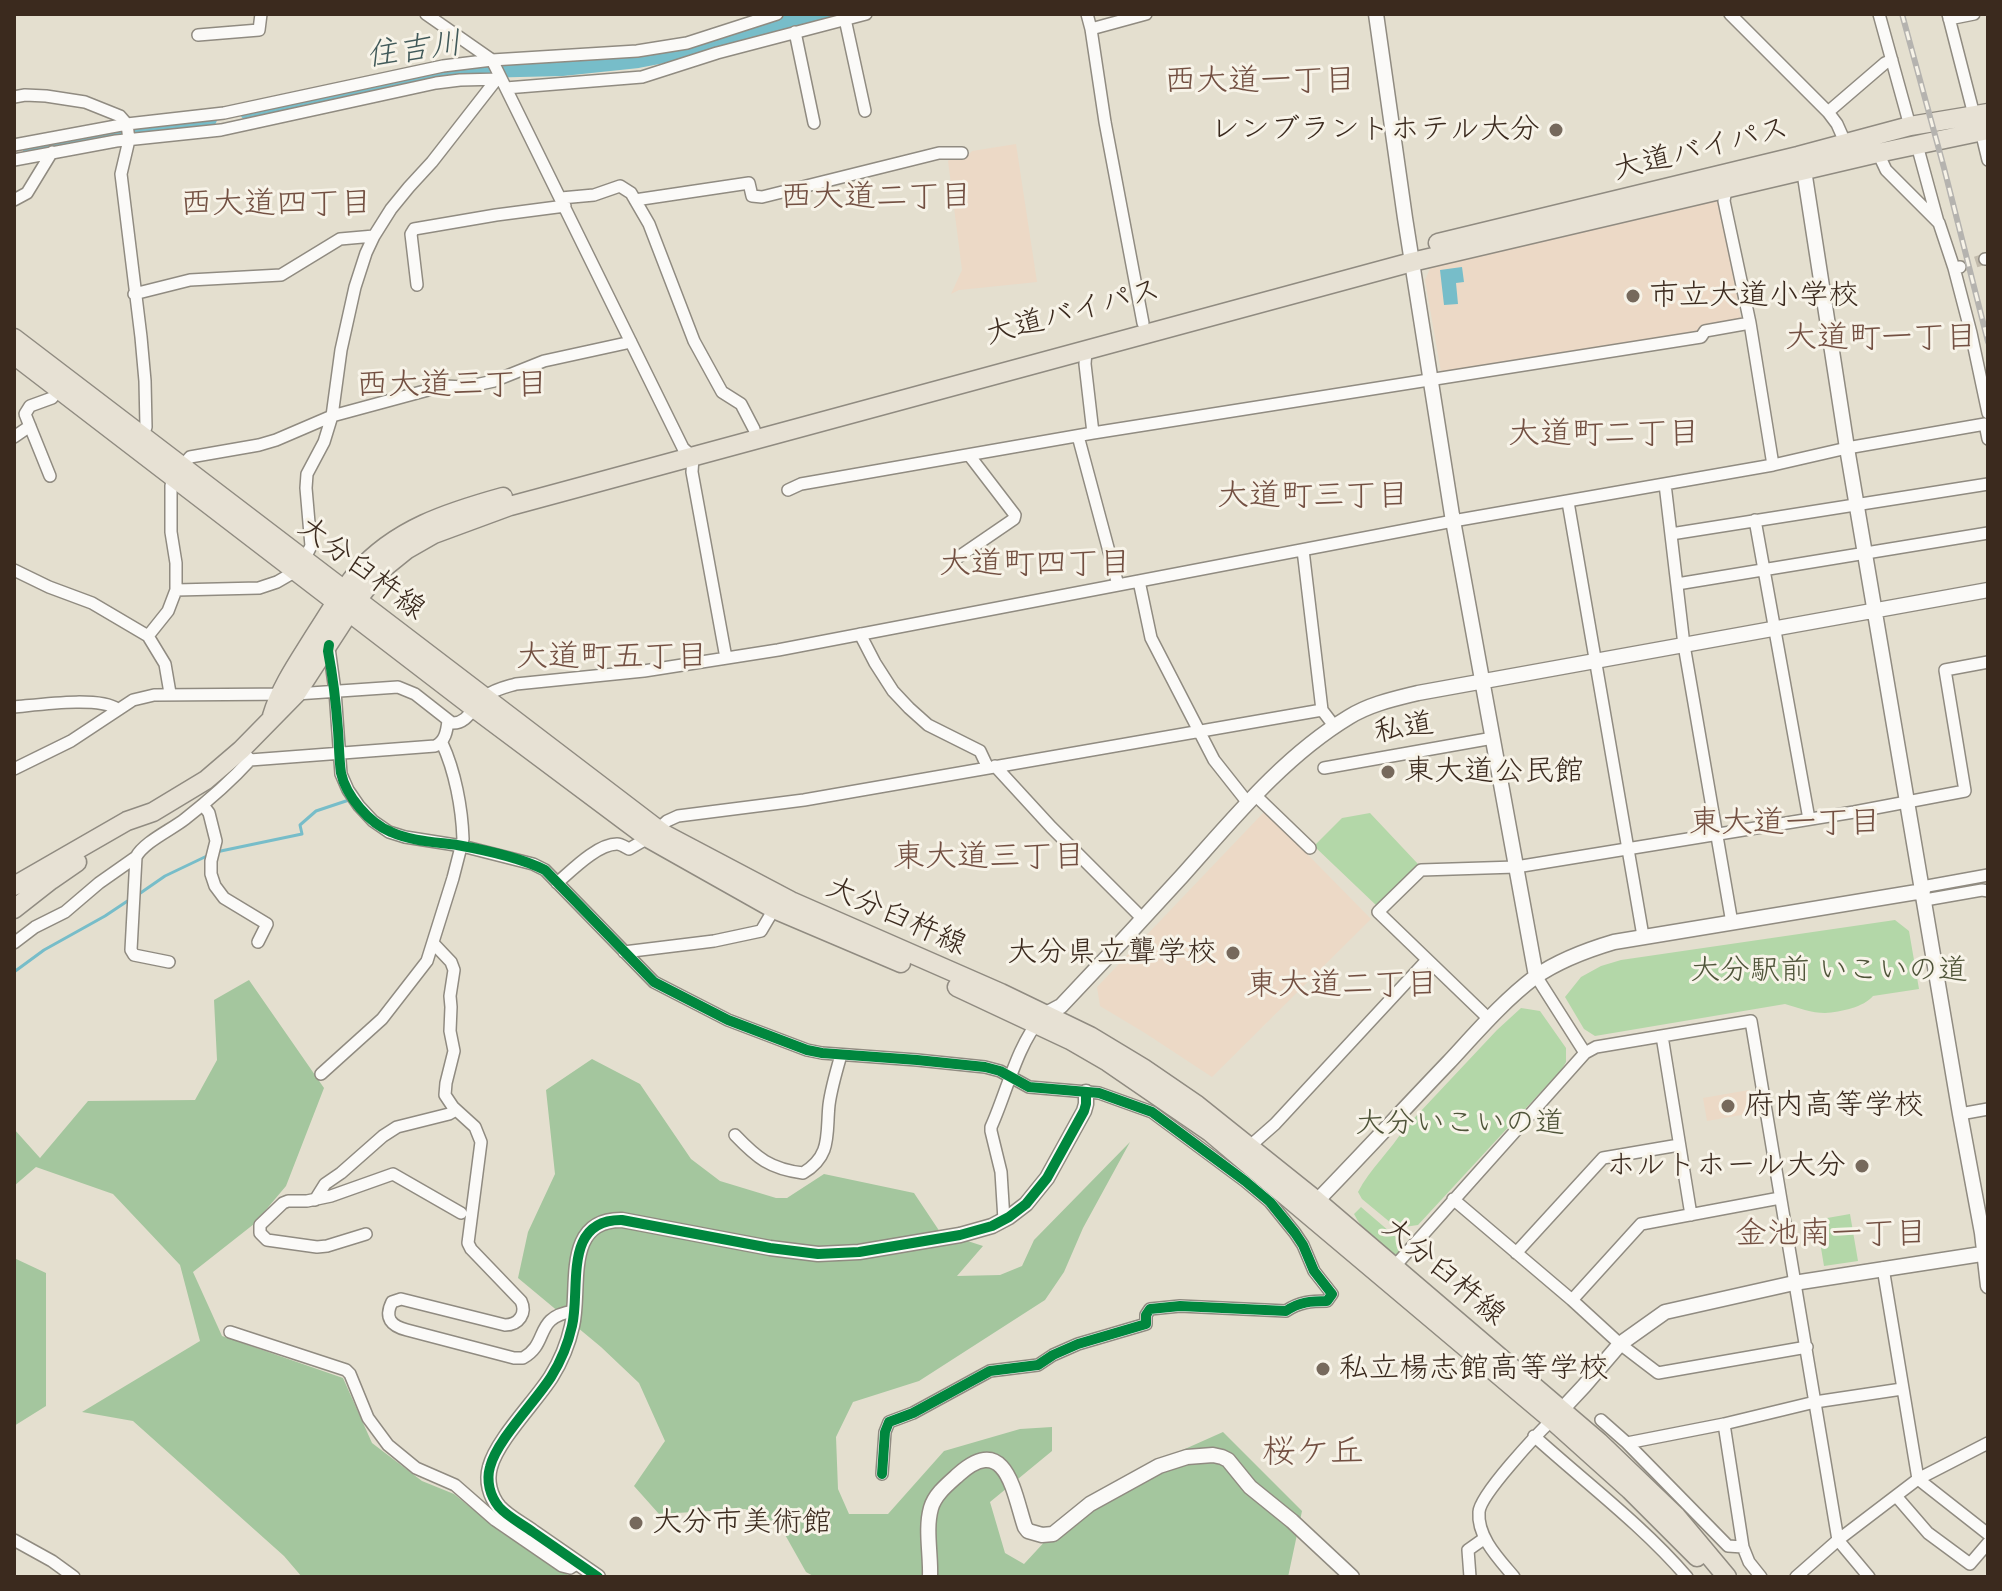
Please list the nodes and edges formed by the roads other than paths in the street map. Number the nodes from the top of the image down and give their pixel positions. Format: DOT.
graph roads {
  1 [pos="261,14"];
  2 [pos="426,14"];
  3 [pos="730,14"];
  4 [pos="777,14"];
  5 [pos="866,14"];
  6 [pos="1087,14"];
  7 [pos="1146,14"];
  8 [pos="1376,14"];
  9 [pos="1730,14"];
  10 [pos="1879,14"];
  11 [pos="1974,14"];
  12 [pos="1948,16"];
  13 [pos="845,19"];
  14 [pos="739,27"];
  15 [pos="1091,29"];
  16 [pos="795,32"];
  17 [pos="198,35"];
  18 [pos="492,60"];
  19 [pos="1892,60"];
  20 [pos="501,80"];
  21 [pos="14,97"];
  22 [pos="865,111"];
  23 [pos="1828,112"];
  24 [pos="1983,122"];
  25 [pos="814,123"];
  26 [pos="127,124"];
  27 [pos="1910,126"];
  28 [pos="129,140"];
  29 [pos="1845,142"];
  30 [pos="14,145"];
  31 [pos="1917,145"];
  32 [pos="52,152"];
  33 [pos="962,153"];
  34 [pos="1878,153"];
  35 [pos="14,160"];
  36 [pos="1988,160"];
  37 [pos="1801,163"];
  38 [pos="1726,189"];
  39 [pos="14,200"];
  40 [pos="635,200"];
  41 [pos="563,202"];
  42 [pos="1939,223"];
  43 [pos="374,236"];
  44 [pos="1411,256"];
  45 [pos="417,285"];
  46 [pos="134,294"];
  47 [pos="1143,323"];
  48 [pos="1750,323"];
  49 [pos="14,338"];
  50 [pos="631,342"];
  51 [pos="1086,350"];
  52 [pos="14,355"];
  53 [pos="1431,381"];
  54 [pos="64,384"];
  55 [pos="30,406"];
  56 [pos="14,414"];
  57 [pos="332,416"];
  58 [pos="1987,420"];
  59 [pos="30,426"];
  60 [pos="754,429"];
  61 [pos="1093,433"];
  62 [pos="1078,436"];
  63 [pos="14,437"];
  64 [pos="1988,439"];
  65 [pos="139,442"];
  66 [pos="1847,448"];
  67 [pos="688,452"];
  68 [pos="969,455"];
  69 [pos="1773,465"];
  70 [pos="177,471"];
  71 [pos="50,476"];
  72 [pos="1665,484"];
  73 [pos="1988,484"];
  74 [pos="788,490"];
  75 [pos="1568,502"];
  76 [pos="1857,505"];
  77 [pos="1755,520"];
  78 [pos="1453,521"];
  79 [pos="1988,533"];
  80 [pos="1671,534"];
  81 [pos="1303,550"];
  82 [pos="1865,552"];
  83 [pos="957,558"];
  84 [pos="300,566"];
  85 [pos="14,570"];
  86 [pos="1764,570"];
  87 [pos="1139,581"];
  88 [pos="1677,584"];
  89 [pos="1118,585"];
  90 [pos="176,590"];
  91 [pos="1988,590"];
  92 [pos="347,601"];
  93 [pos="1875,611"];
  94 [pos="1774,629"];
  95 [pos="860,634"];
  96 [pos="148,636"];
  97 [pos="329,645"];
  98 [pos="1684,645"];
  99 [pos="726,658"];
  100 [pos="1597,661"];
  101 [pos="1988,662"];
  102 [pos="1483,682"];
  103 [pos="335,691"];
  104 [pos="170,693"];
  105 [pos="287,695"];
  106 [pos="479,702"];
  107 [pos="14,707"];
  108 [pos="117,709"];
  109 [pos="1322,710"];
  110 [pos="448,720"];
  111 [pos="1335,727"];
  112 [pos="1199,733"];
  113 [pos="1493,738"];
  114 [pos="442,743"];
  115 [pos="340,754"];
  116 [pos="245,755"];
  117 [pos="991,767"];
  118 [pos="1324,768"];
  119 [pos="14,769"];
  120 [pos="1252,799"];
  121 [pos="1908,801"];
  122 [pos="203,805"];
  123 [pos="153,812"];
  124 [pos="1809,819"];
  125 [pos="652,833"];
  126 [pos="1717,834"];
  127 [pos="462,846"];
  128 [pos="1310,848"];
  129 [pos="1628,849"];
  130 [pos="136,857"];
  131 [pos="1516,867"];
  132 [pos="1988,875"];
  133 [pos="557,883"];
  134 [pos="14,886"];
  135 [pos="1988,891"];
  136 [pos="1923,892"];
  137 [pos="14,909"];
  138 [pos="774,909"];
  139 [pos="1143,919"];
  140 [pos="1732,923"];
  141 [pos="1643,936"];
  142 [pos="258,942"];
  143 [pos="14,943"];
  144 [pos="433,943"];
  145 [pos="624,952"];
  146 [pos="1427,960"];
  147 [pos="169,962"];
  148 [pos="1536,976"];
  149 [pos="1041,1019"];
  150 [pos="1489,1019"];
  151 [pos="1662,1036"];
  152 [pos="1585,1053"];
  153 [pos="841,1055"];
  154 [pos="321,1074"];
  155 [pos="1010,1078"];
  156 [pos="1086,1092"];
  157 [pos="1988,1109"];
  158 [pos="456,1110"];
  159 [pos="1960,1114"];
  160 [pos="735,1135"];
  161 [pos="1679,1145"];
  162 [pos="1250,1146"];
  163 [pos="1780,1198"];
  164 [pos="1453,1199"];
  165 [pos="315,1200"];
  166 [pos="1312,1207"];
  167 [pos="461,1213"];
  168 [pos="1691,1215"];
  169 [pos="1004,1220"];
  170 [pos="366,1234"];
  171 [pos="1516,1253"];
  172 [pos="1986,1253"];
  173 [pos="1394,1267"];
  174 [pos="1883,1268"];
  175 [pos="1794,1283"];
  176 [pos="1988,1286"];
  177 [pos="1572,1300"];
  178 [pos="574,1311"];
  179 [pos="230,1332"];
  180 [pos="1620,1344"];
  181 [pos="1807,1347"];
  182 [pos="1902,1389"];
  183 [pos="1815,1402"];
  184 [pos="1557,1414"];
  185 [pos="1601,1420"];
  186 [pos="1724,1424"];
  187 [pos="1534,1436"];
  188 [pos="1627,1443"];
  189 [pos="1988,1443"];
  190 [pos="882,1474"];
  191 [pos="1918,1479"];
  192 [pos="1896,1496"];
  193 [pos="1988,1534"];
  194 [pos="1485,1538"];
  195 [pos="14,1540"];
  196 [pos="1838,1540"];
  197 [pos="1988,1543"];
  198 [pos="1728,1546"];
  199 [pos="1743,1547"];
  200 [pos="578,1563"];
  201 [pos="1713,1568"];
  202 [pos="74,1577"];
  203 [pos="598,1577"];
  204 [pos="930,1577"];
  205 [pos="1352,1577"];
  206 [pos="1470,1577"];
  207 [pos="1514,1577"];
  208 [pos="1687,1577"];
  209 [pos="1727,1577"];
  210 [pos="1761,1577"];
  211 [pos="1796,1577"];
  212 [pos="1869,1577"];
  1 -- 17 [label="street"];
  2 -- 18 [label="street"];
  3 -- 14 [label="street"];
  4 -- 14 [label="street"];
  5 -- 13 [label="street"];
  6 -- 15 [label="street"];
  7 -- 15 [label="street"];
  8 -- 44 [label="street"];
  9 -- 23 [label="street"];
  10 -- 19 [label="street"];
  11 -- 12 [label="street"];
  12 -- 24 [label="street"];
  13 -- 16 [label="street"];
  13 -- 22 [label="street"];
  14 -- 18 [label="street"];
  15 -- 47 [label="street"];
  16 -- 20 [label="street"];
  16 -- 25 [label="street"];
  18 -- 20 [label="street"];
  18 -- 26 [label="street"];
  19 -- 23 [label="street"];
  19 -- 27 [label="street"];
  20 -- 28 [label="street"];
  20 -- 41 [label="street"];
  20 -- 43 [label="street"];
  21 -- 26 [label="street"];
  23 -- 29 [label="street"];
  24 -- 27 [label="main road, 大道バイパス"];
  24 -- 31 [label="main road, 大道バイパス"];
  24 -- 36 [label="street"];
  26 -- 28 [label="street"];
  26 -- 30 [label="street"];
  27 -- 29 [label="main road, 大道バイパス"];
  28 -- 32 [label="street"];
  28 -- 46 [label="street"];
  29 -- 34 [label="street"];
  29 -- 37 [label="main road, 大道バイパス"];
  31 -- 34 [label="main road, 大道バイパス"];
  31 -- 42 [label="street"];
  32 -- 35 [label="street"];
  32 -- 39 [label="street"];
  33 -- 40 [label="street"];
  34 -- 37 [label="main road, 大道バイパス"];
  34 -- 42 [label="street"];
  37 -- 38 [label="main road, 大道バイパス"];
  37 -- 44 [label="main road, 大道バイパス"];
  37 -- 66 [label="street"];
  38 -- 44 [label="main road, 大道バイパス"];
  38 -- 48 [label="street"];
  40 -- 41 [label="street"];
  40 -- 60 [label="street"];
  41 -- 45 [label="street"];
  41 -- 50 [label="street"];
  42 -- 58 [label="street"];
  43 -- 46 [label="street"];
  43 -- 57 [label="street"];
  44 -- 47 [label="main road, 大道バイパス"];
  44 -- 51 [label="main road, 大道バイパス"];
  44 -- 53 [label="street"];
  46 -- 65 [label="street"];
  47 -- 60 [label="main road, 大道バイパス"];
  48 -- 53 [label="street"];
  48 -- 69 [label="street"];
  49 -- 54 [label="main road, 大分臼杵線"];
  50 -- 57 [label="street"];
  50 -- 67 [label="street"];
  51 -- 61 [label="street"];
  51 -- 67 [label="main road, 大道バイパス"];
  52 -- 54 [label="main road, 大分臼杵線"];
  53 -- 61 [label="street"];
  53 -- 78 [label="street"];
  54 -- 55 [label="street"];
  54 -- 65 [label="main road, 大分臼杵線"];
  55 -- 56 [label="street"];
  55 -- 59 [label="street"];
  57 -- 70 [label="street"];
  57 -- 84 [label="street"];
  58 -- 64 [label="street"];
  58 -- 66 [label="street"];
  59 -- 63 [label="street"];
  59 -- 71 [label="street"];
  60 -- 67 [label="main road, 大道バイパス"];
  61 -- 62 [label="street"];
  62 -- 68 [label="street"];
  62 -- 89 [label="street"];
  65 -- 70 [label="main road, 大分臼杵線"];
  66 -- 69 [label="street"];
  66 -- 76 [label="street"];
  67 -- 92 [label="main road, 大道バイパス"];
  67 -- 99 [label="street"];
  68 -- 74 [label="street"];
  68 -- 83 [label="street"];
  69 -- 72 [label="street"];
  70 -- 84 [label="main road, 大分臼杵線"];
  70 -- 90 [label="street"];
  72 -- 75 [label="street"];
  72 -- 80 [label="street"];
  73 -- 76 [label="street"];
  75 -- 78 [label="street"];
  75 -- 100 [label="street"];
  76 -- 77 [label="street"];
  76 -- 82 [label="street"];
  77 -- 80 [label="street"];
  77 -- 86 [label="street"];
  78 -- 81 [label="street"];
  78 -- 102 [label="street"];
  79 -- 82 [label="street"];
  80 -- 88 [label="street"];
  81 -- 87 [label="street"];
  81 -- 109 [label="street"];
  82 -- 86 [label="street"];
  82 -- 93 [label="street"];
  84 -- 90 [label="street"];
  84 -- 92 [label="main road, 大分臼杵線"];
  85 -- 96 [label="street"];
  86 -- 88 [label="street"];
  86 -- 94 [label="street"];
  87 -- 89 [label="street"];
  87 -- 112 [label="street"];
  88 -- 98 [label="street"];
  89 -- 95 [label="street"];
  90 -- 96 [label="street"];
  91 -- 93 [label="street"];
  92 -- 97 [label="main road, 大道バイパス"];
  92 -- 105 [label="main road, 大道バイパス"];
  92 -- 106 [label="main road, 大分臼杵線"];
  93 -- 94 [label="street"];
  93 -- 121 [label="street"];
  94 -- 98 [label="street"];
  94 -- 124 [label="street"];
  95 -- 99 [label="street"];
  95 -- 117 [label="street"];
  96 -- 104 [label="street"];
  97 -- 103 [label="street"];
  97 -- 105 [label="main road, 大道バイパス"];
  98 -- 100 [label="street"];
  98 -- 126 [label="street"];
  99 -- 106 [label="street"];
  100 -- 102 [label="street"];
  100 -- 129 [label="street"];
  101 -- 121 [label="street"];
  102 -- 111 [label="street"];
  102 -- 113 [label="street"];
  103 -- 105 [label="street"];
  103 -- 110 [label="street"];
  103 -- 115 [label="street"];
  104 -- 105 [label="street"];
  104 -- 108 [label="street"];
  105 -- 116 [label="main road, 大道バイパス"];
  106 -- 110 [label="street"];
  106 -- 125 [label="main road, 大分臼杵線"];
  107 -- 108 [label="street"];
  108 -- 119 [label="street"];
  109 -- 111 [label="street"];
  109 -- 112 [label="street"];
  110 -- 114 [label="street"];
  111 -- 120 [label="street"];
  112 -- 117 [label="street"];
  112 -- 120 [label="street"];
  113 -- 118 [label="street, 私道"];
  113 -- 131 [label="street"];
  114 -- 115 [label="street"];
  114 -- 127 [label="street"];
  115 -- 116 [label="street"];
  115 -- 127 [label="street"];
  116 -- 122 [label="street"];
  116 -- 123 [label="main road, 大道バイパス"];
  117 -- 125 [label="street"];
  117 -- 139 [label="street"];
  120 -- 128 [label="street"];
  120 -- 139 [label="street"];
  121 -- 124 [label="street"];
  121 -- 136 [label="street"];
  122 -- 130 [label="street"];
  122 -- 142 [label="street"];
  123 -- 134 [label="main road, 大道バイパス"];
  123 -- 137 [label="main road, 大道バイパス"];
  124 -- 126 [label="street"];
  125 -- 133 [label="street"];
  125 -- 138 [label="main road, 大分臼杵線"];
  125 -- 149 [label="main road, 大分臼杵線"];
  126 -- 129 [label="street"];
  126 -- 140 [label="street"];
  127 -- 133 [label="street"];
  127 -- 144 [label="street"];
  129 -- 131 [label="street"];
  129 -- 141 [label="street"];
  130 -- 143 [label="street"];
  130 -- 147 [label="street"];
  131 -- 146 [label="street"];
  131 -- 148 [label="street"];
  132 -- 136 [label="street"];
  133 -- 145 [label="street"];
  135 -- 136 [label="street"];
  136 -- 140 [label="street"];
  136 -- 159 [label="street"];
  138 -- 145 [label="street"];
  138 -- 149 [label="main road, 大分臼杵線"];
  139 -- 149 [label="street"];
  140 -- 141 [label="street"];
  141 -- 148 [label="street"];
  144 -- 154 [label="street"];
  144 -- 158 [label="street"];
  145 -- 153 [label="street"];
  146 -- 150 [label="street"];
  146 -- 162 [label="street"];
  148 -- 150 [label="street"];
  148 -- 152 [label="street"];
  149 -- 155 [label="street"];
  149 -- 162 [label="main road, 大分臼杵線"];
  149 -- 166 [label="main road, 大分臼杵線"];
  150 -- 166 [label="street"];
  151 -- 152 [label="street"];
  151 -- 161 [label="street"];
  151 -- 163 [label="street"];
  152 -- 164 [label="street"];
  153 -- 155 [label="street"];
  153 -- 160 [label="street"];
  155 -- 156 [label="street"];
  155 -- 169 [label="street"];
  156 -- 169 [label="street"];
  156 -- 190 [label="street"];
  157 -- 159 [label="street"];
  158 -- 165 [label="street"];
  158 -- 178 [label="street"];
  159 -- 172 [label="street"];
  161 -- 168 [label="street"];
  161 -- 171 [label="street"];
  162 -- 166 [label="main road, 大分臼杵線"];
  163 -- 168 [label="street"];
  163 -- 175 [label="street"];
  164 -- 171 [label="street"];
  164 -- 173 [label="street"];
  165 -- 167 [label="street"];
  165 -- 170 [label="street"];
  166 -- 173 [label="main road, 大分臼杵線"];
  166 -- 184 [label="main road, 大分臼杵線"];
  168 -- 177 [label="street"];
  169 -- 178 [label="street"];
  171 -- 177 [label="street"];
  172 -- 174 [label="street"];
  172 -- 176 [label="street"];
  173 -- 184 [label="main road, 大分臼杵線"];
  174 -- 175 [label="street"];
  174 -- 182 [label="street"];
  175 -- 180 [label="street"];
  175 -- 181 [label="street"];
  177 -- 180 [label="street"];
  178 -- 200 [label="street"];
  179 -- 200 [label="street"];
  180 -- 181 [label="street"];
  180 -- 184 [label="street"];
  181 -- 183 [label="street"];
  182 -- 183 [label="street"];
  182 -- 191 [label="street"];
  183 -- 186 [label="street"];
  183 -- 196 [label="street"];
  184 -- 187 [label="street"];
  184 -- 201 [label="main road, 大分臼杵線"];
  185 -- 188 [label="street"];
  186 -- 188 [label="street"];
  186 -- 199 [label="street"];
  187 -- 194 [label="street"];
  187 -- 208 [label="street"];
  188 -- 198 [label="street"];
  189 -- 191 [label="street"];
  191 -- 192 [label="street"];
  191 -- 193 [label="street"];
  192 -- 196 [label="street"];
  192 -- 197 [label="street"];
  194 -- 206 [label="street"];
  194 -- 207 [label="street"];
  195 -- 202 [label="street"];
  196 -- 211 [label="street"];
  196 -- 212 [label="street"];
  198 -- 199 [label="street"];
  198 -- 201 [label="street"];
  199 -- 210 [label="street"];
  200 -- 203 [label="street"];
  201 -- 209 [label="main road, 大分臼杵線"];
  204 -- 205 [label="street"];
}
